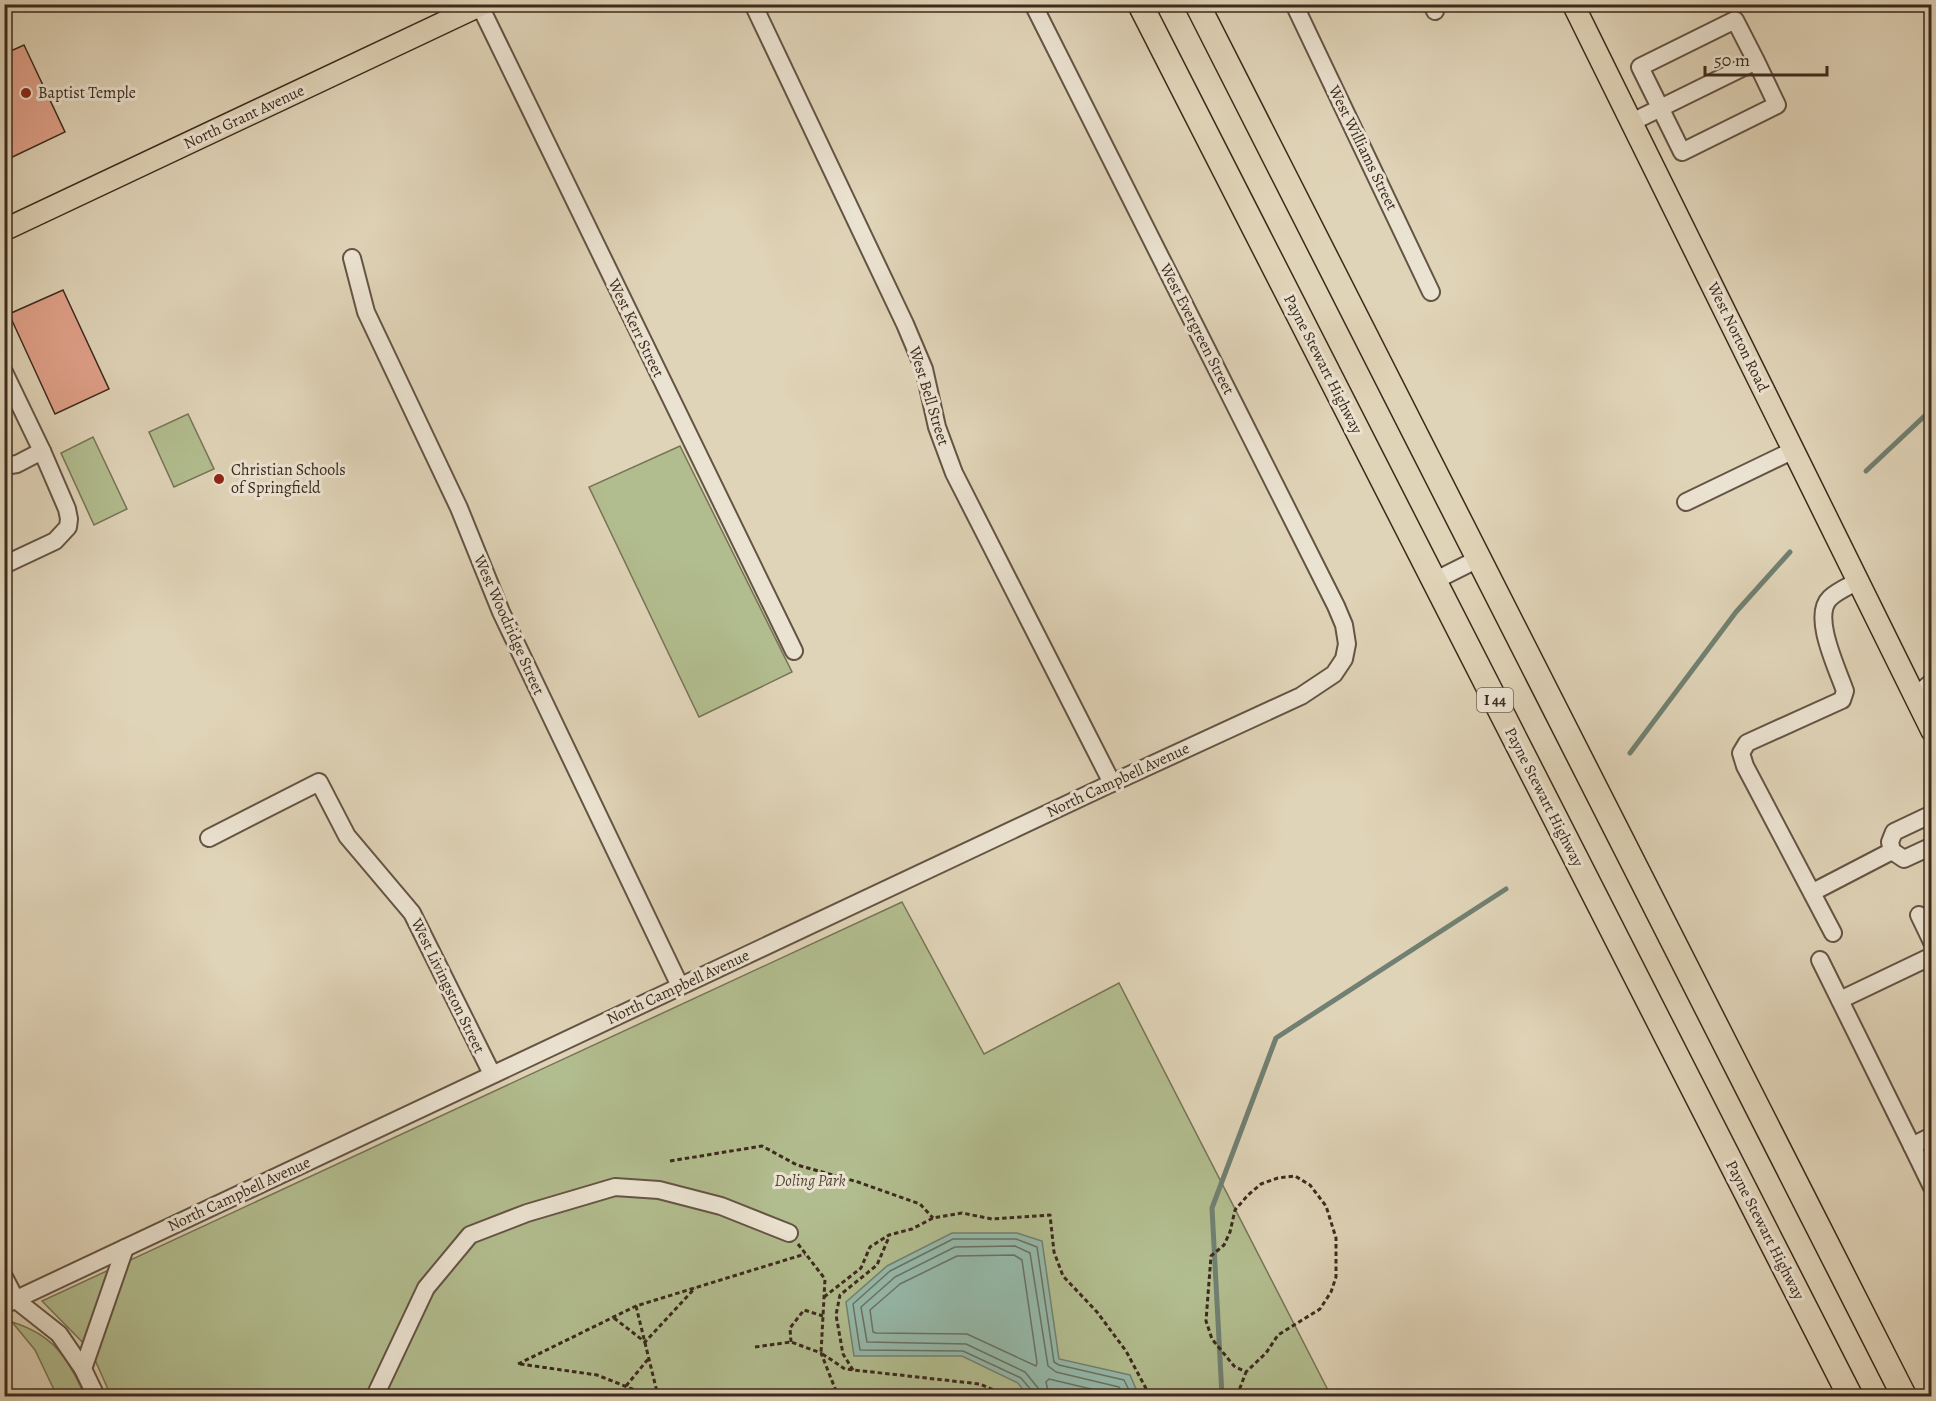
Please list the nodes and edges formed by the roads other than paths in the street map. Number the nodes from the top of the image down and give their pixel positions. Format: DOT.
graph roads {
  1 [pos="753,4"];
  2 [pos="1033,4"];
  3 [pos="1140,4"];
  4 [pos="1197,4"];
  5 [pos="1294,4"];
  6 [pos="1573,4"];
  7 [pos="481,5"];
  8 [pos="1756,61"];
  9 [pos="1660,108"];
  10 [pos="1632,122"];
  11 [pos="4,230"];
  12 [pos="352,258"];
  13 [pos="1431,292"];
  14 [pos="4,372"];
  15 [pos="1794,450"];
  16 [pos="42,451"];
  17 [pos="4,466"];
  18 [pos="1686,502"];
  19 [pos="1478,559"];
  20 [pos="4,565"];
  21 [pos="1434,581"];
  22 [pos="1857,581"];
  23 [pos="794,651"];
  24 [pos="1344,658"];
  25 [pos="1932,682"];
  26 [pos="1914,697"];
  27 [pos="1932,731"];
  28 [pos="1112,783"];
  29 [pos="1932,814"];
  30 [pos="209,838"];
  31 [pos="1932,846"];
  32 [pos="1893,851"];
  33 [pos="1813,892"];
  34 [pos="1918,915"];
  35 [pos="1833,933"];
  36 [pos="1932,942"];
  37 [pos="1932,956"];
  38 [pos="1820,960"];
  39 [pos="680,986"];
  40 [pos="1840,1000"];
  41 [pos="492,1074"];
  42 [pos="1932,1136"];
  43 [pos="1912,1146"];
  44 [pos="1932,1187"];
  45 [pos="789,1233"];
  46 [pos="124,1248"];
  47 [pos="4,1277"];
  48 [pos="10,1302"];
  49 [pos="83,1369"];
  50 [pos="96,1396"];
  51 [pos="375,1396"];
  52 [pos="1850,1396"];
  53 [pos="1904,1396"];
  1 -- 28 [label="street, West Bell Street"];
  2 -- 24 [label="street, West Evergreen Street"];
  3 -- 21 [label="highway, Payne Stewart Highway / I 44"];
  4 -- 19 [label="highway"];
  5 -- 13 [label="street, West Williams Street"];
  6 -- 10 [label="main road, West Norton Road"];
  7 -- 11 [label="main road, North Grant Avenue"];
  7 -- 23 [label="street, West Kerr Street"];
  8 -- 9 [label="street"];
  8 -- 9 [label="street"];
  8 -- 9 [label="street"];
  9 -- 10 [label="street"];
  10 -- 15 [label="main road, West Norton Road"];
  12 -- 39 [label="street, West Woodridge Street"];
  14 -- 16 [label="street"];
  15 -- 18 [label="street"];
  15 -- 22 [label="main road, West Norton Road"];
  16 -- 17 [label="street"];
  16 -- 20 [label="street"];
  19 -- 21 [label="street"];
  19 -- 53 [label="highway"];
  21 -- 52 [label="highway, Payne Stewart Highway / I 44"];
  22 -- 26 [label="main road, West Norton Road"];
  22 -- 33 [label="street"];
  24 -- 28 [label="street, North Campbell Avenue"];
  25 -- 26 [label="street"];
  26 -- 27 [label="main road, West Norton Road"];
  28 -- 39 [label="street, North Campbell Avenue"];
  29 -- 32 [label="street"];
  30 -- 41 [label="street, West Livingston Street"];
  31 -- 32 [label="street"];
  32 -- 33 [label="street"];
  33 -- 35 [label="street"];
  34 -- 36 [label="street"];
  37 -- 40 [label="street"];
  38 -- 40 [label="street"];
  39 -- 41 [label="street, North Campbell Avenue"];
  40 -- 43 [label="street"];
  41 -- 46 [label="street, North Campbell Avenue"];
  42 -- 43 [label="street"];
  43 -- 44 [label="street"];
  45 -- 51 [label="street"];
  46 -- 48 [label="street, North Campbell Avenue"];
  46 -- 49 [label="street"];
  47 -- 48 [label="street"];
  48 -- 49 [label="street"];
  49 -- 50 [label="street"];
}
